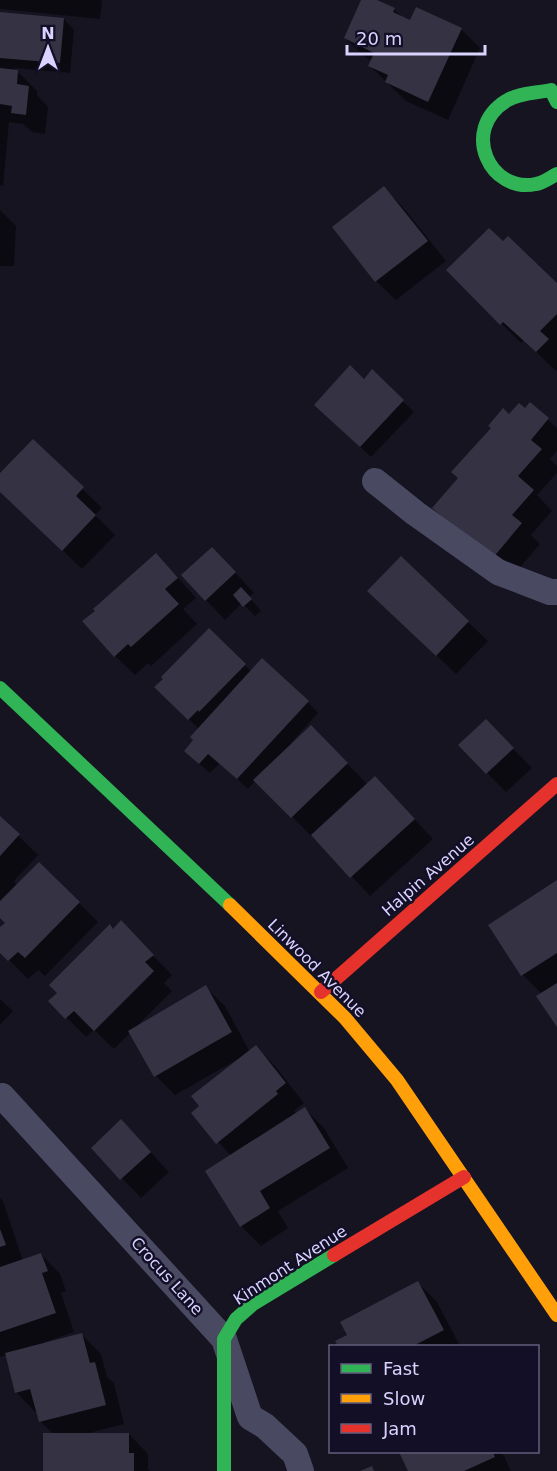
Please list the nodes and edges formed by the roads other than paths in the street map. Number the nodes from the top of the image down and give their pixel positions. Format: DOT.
graph roads {
  1 [pos="557,102"];
  2 [pos="557,174"];
  3 [pos="375,481"];
  4 [pos="557,592"];
  5 [pos="0,688"];
  6 [pos="557,784"];
  7 [pos="321,992"];
  8 [pos="2,1096"];
  9 [pos="464,1177"];
  10 [pos="557,1316"];
  11 [pos="224,1339"];
  12 [pos="224,1471"];
  13 [pos="301,1471"];
  1 -- 2 [label="street"];
  3 -- 4 [label="lane"];
  5 -- 7 [label="street, Linwood Avenue"];
  6 -- 7 [label="street, Halpin Avenue"];
  7 -- 9 [label="street, Linwood Avenue"];
  8 -- 11 [label="lane, Crocus Lane"];
  9 -- 10 [label="street, Linwood Avenue"];
  9 -- 11 [label="street, Kinmont Avenue"];
  11 -- 12 [label="street"];
  11 -- 13 [label="lane, Crocus Lane"];
}
